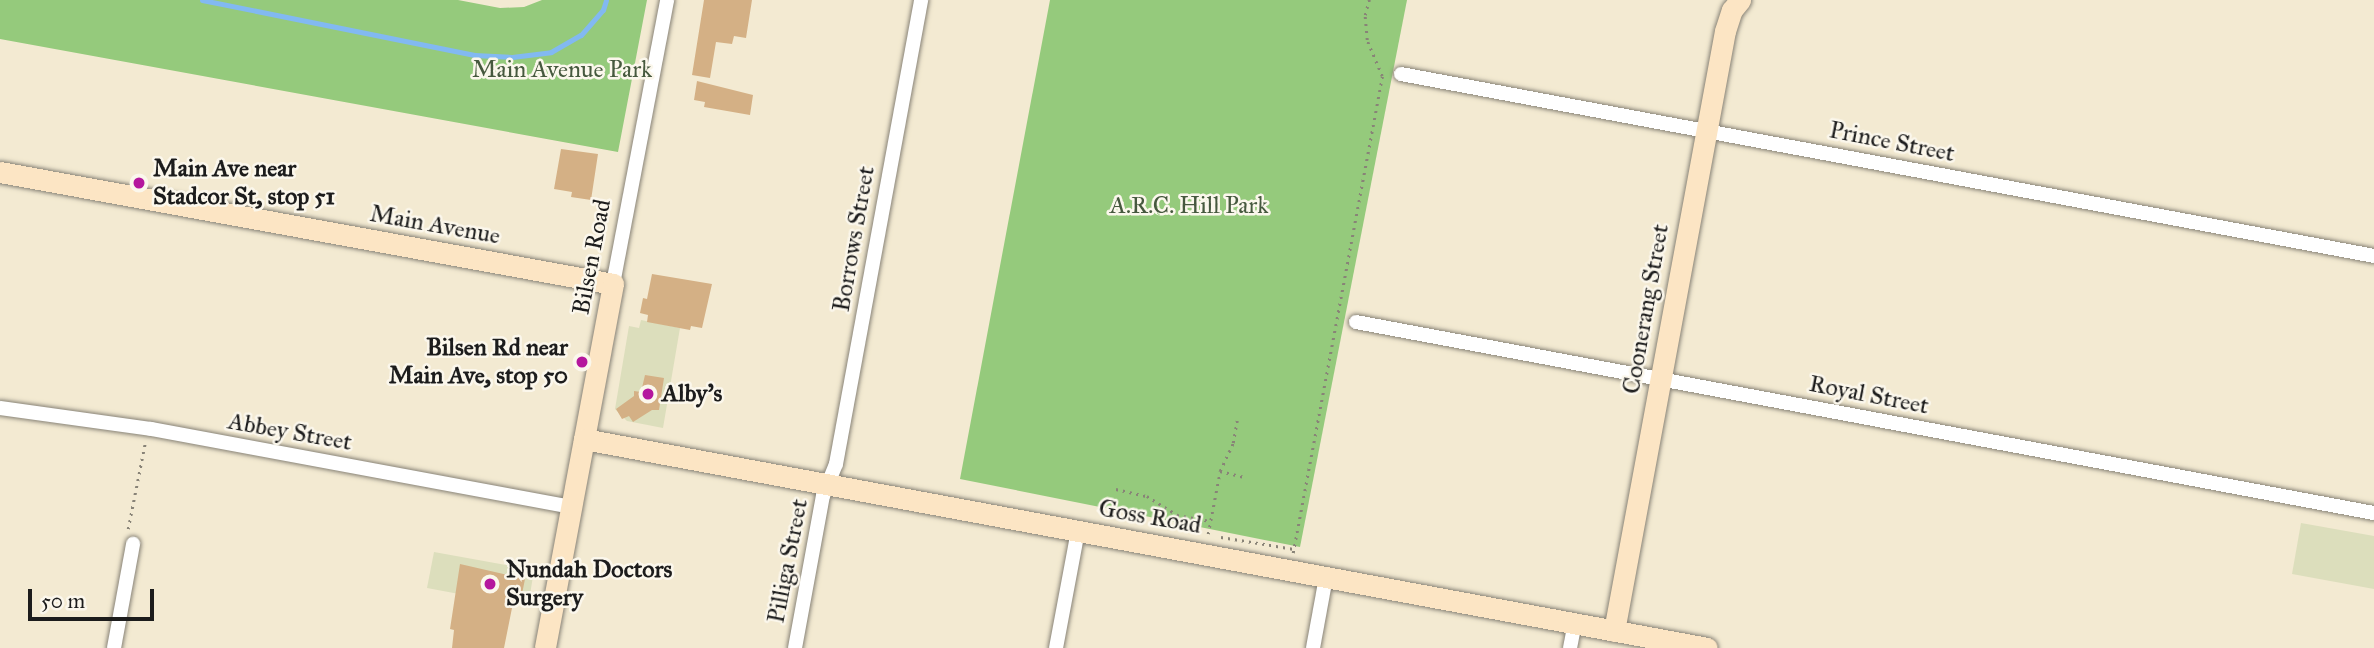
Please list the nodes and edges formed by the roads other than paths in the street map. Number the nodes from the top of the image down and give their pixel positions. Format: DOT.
graph roads {
  1 [pos="667,0"];
  2 [pos="920,0"];
  3 [pos="1740,0"];
  4 [pos="1401,74"];
  5 [pos="1706,130"];
  6 [pos="0,172"];
  7 [pos="2374,256"];
  8 [pos="613,284"];
  9 [pos="1356,322"];
  10 [pos="1660,379"];
  11 [pos="0,408"];
  12 [pos="584,439"];
  13 [pos="828,484"];
  14 [pos="571,508"];
  15 [pos="2374,513"];
  16 [pos="1078,530"];
  17 [pos="133,544"];
  18 [pos="1326,577"];
  19 [pos="1575,623"];
  20 [pos="1614,631"];
  21 [pos="114,648"];
  22 [pos="545,648"];
  23 [pos="795,648"];
  24 [pos="1056,648"];
  25 [pos="1313,648"];
  26 [pos="1570,648"];
  27 [pos="1707,648"];
  1 -- 8 [label="street, Bilsen Road"];
  2 -- 13 [label="street, Borrows Street"];
  3 -- 5 [label="street, Coonerang Street"];
  4 -- 5 [label="street, Prince Street"];
  5 -- 7 [label="street, Prince Street"];
  5 -- 10 [label="street, Coonerang Street"];
  6 -- 8 [label="street, Main Avenue"];
  8 -- 12 [label="street, Bilsen Road"];
  9 -- 10 [label="street, Royal Street"];
  10 -- 15 [label="street, Royal Street"];
  10 -- 20 [label="street, Coonerang Street"];
  11 -- 14 [label="street, Abbey Street"];
  12 -- 13 [label="street, Goss Road"];
  12 -- 14 [label="street, Bilsen Road"];
  13 -- 16 [label="street, Goss Road"];
  13 -- 23 [label="street, Pilliga Street"];
  14 -- 22 [label="street, Bilsen Road"];
  16 -- 18 [label="street, Goss Road"];
  16 -- 24 [label="street"];
  17 -- 21 [label="street"];
  18 -- 19 [label="street, Goss Road"];
  18 -- 25 [label="street"];
  19 -- 20 [label="street, Goss Road"];
  19 -- 26 [label="street"];
  20 -- 27 [label="street, Goss Road"];
}
